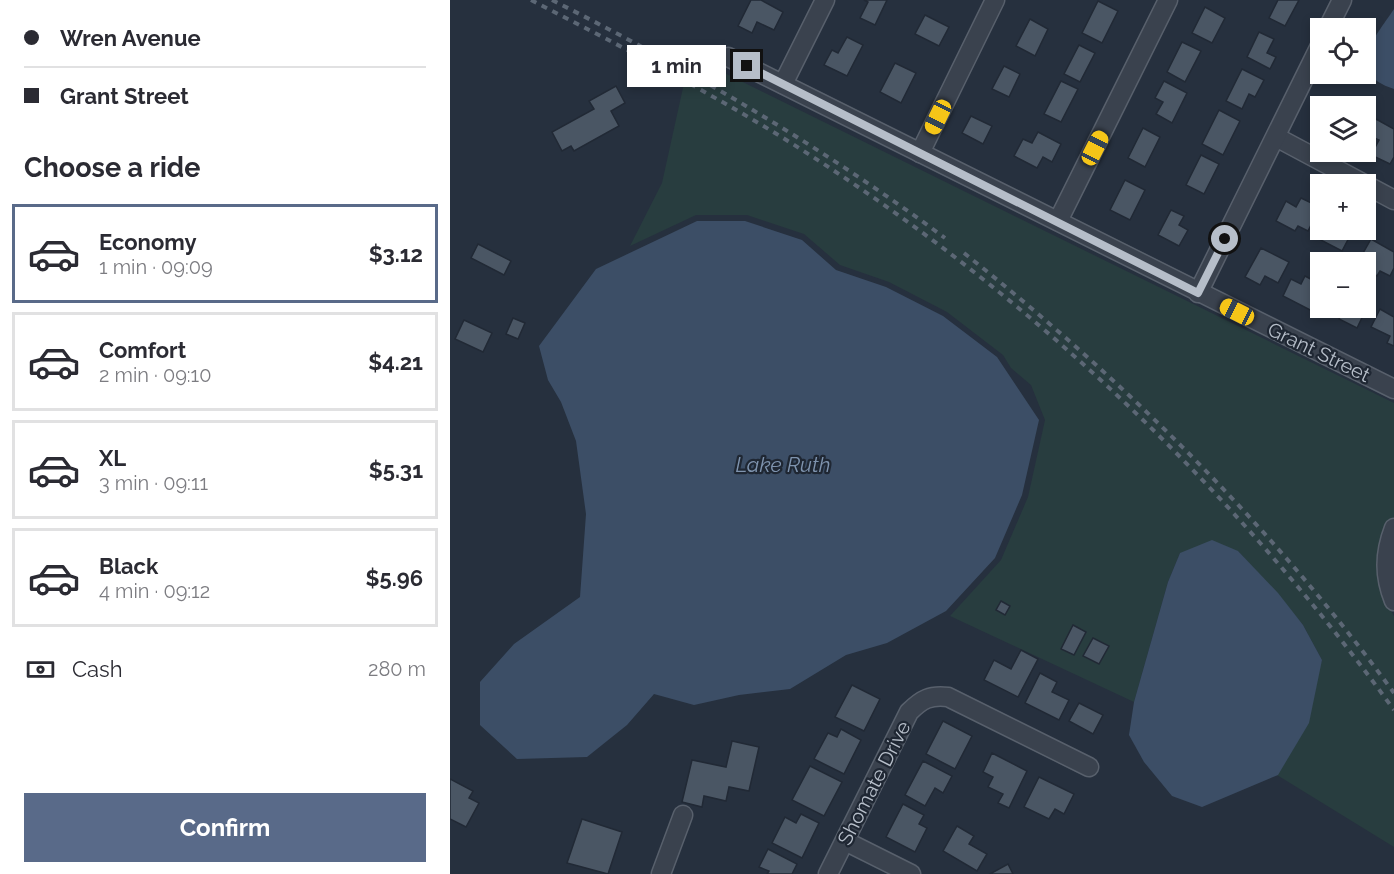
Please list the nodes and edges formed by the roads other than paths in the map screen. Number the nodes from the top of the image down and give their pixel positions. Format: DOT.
graph roads {
  1 [pos="825,0"];
  2 [pos="995,0"];
  3 [pos="1168,0"];
  4 [pos="1342,0"];
  5 [pos="1334,18"];
  6 [pos="728,57"];
  7 [pos="1310,67"];
  8 [pos="783,84"];
  9 [pos="1276,137"];
  10 [pos="920,153"];
  11 [pos="1394,200"];
  12 [pos="1058,221"];
  13 [pos="1198,293"];
  14 [pos="1394,389"];
  15 [pos="1394,528"];
  16 [pos="1394,601"];
  17 [pos="1089,767"];
  18 [pos="682,814"];
  19 [pos="844,841"];
  20 [pos="661,874"];
  21 [pos="828,874"];
  22 [pos="911,874"];
  1 -- 8 [label="street"];
  2 -- 10 [label="street"];
  3 -- 12 [label="street"];
  4 -- 5 [label="street"];
  6 -- 8 [label="street, Grant Street"];
  7 -- 9 [label="street"];
  8 -- 10 [label="street, Grant Street"];
  9 -- 11 [label="street"];
  9 -- 13 [label="street"];
  10 -- 12 [label="street, Grant Street"];
  12 -- 13 [label="street, Grant Street"];
  13 -- 14 [label="street, Grant Street"];
  15 -- 16 [label="street"];
  17 -- 19 [label="street, Shomate Drive"];
  18 -- 20 [label="street"];
  19 -- 21 [label="street, Shomate Drive"];
  19 -- 22 [label="street"];
}
